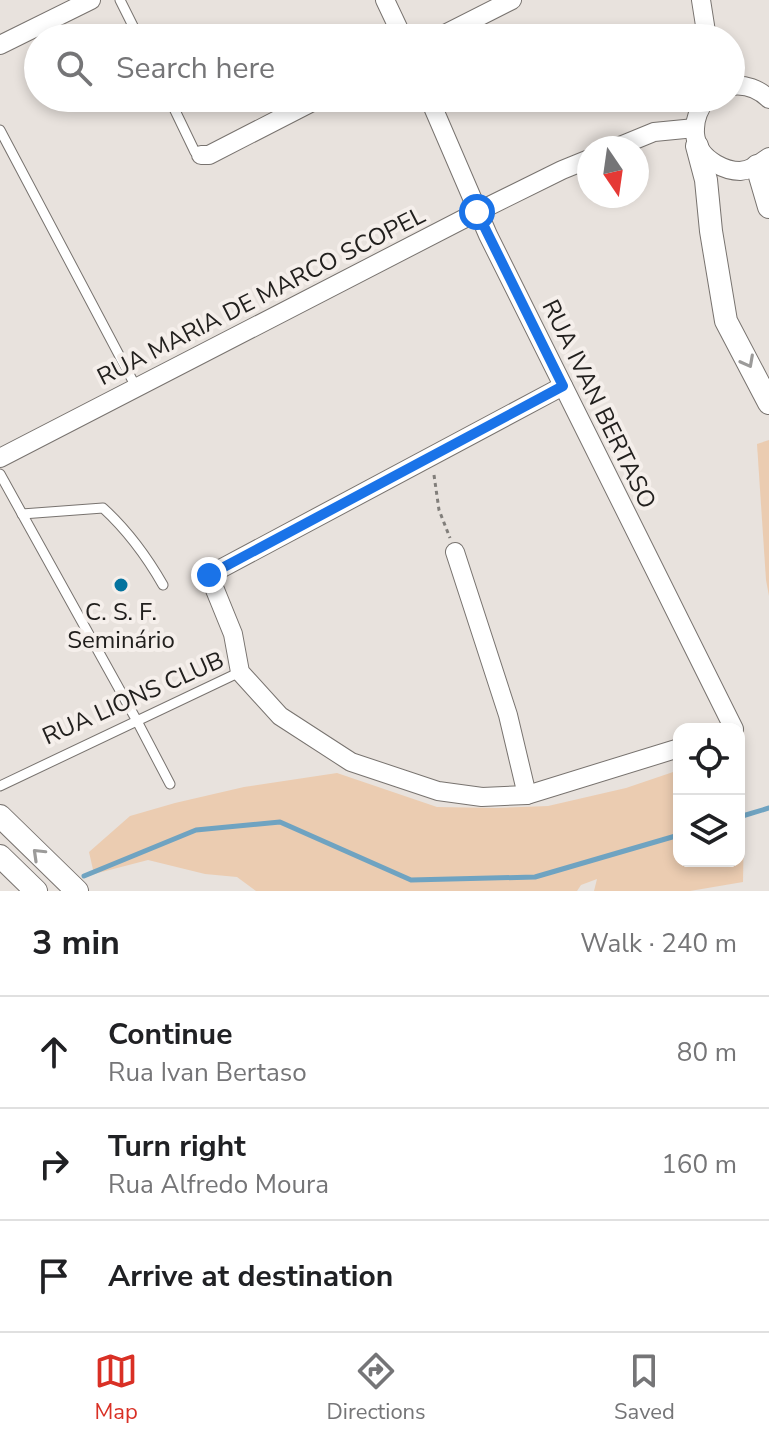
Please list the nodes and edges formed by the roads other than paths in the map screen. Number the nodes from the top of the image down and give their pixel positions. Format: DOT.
graph roads {
  1 [pos="91,0"];
  2 [pos="120,0"];
  3 [pos="385,0"];
  4 [pos="512,0"];
  5 [pos="701,0"];
  6 [pos="42,24"];
  7 [pos="132,24"];
  8 [pos="396,24"];
  9 [pos="465,24"];
  10 [pos="705,24"];
  11 [pos="24,33"];
  12 [pos="0,45"];
  13 [pos="745,87"];
  14 [pos="769,99"];
  15 [pos="176,112"];
  16 [pos="293,112"];
  17 [pos="435,112"];
  18 [pos="698,112"];
  19 [pos="0,130"];
  20 [pos="691,134"];
  21 [pos="644,136"];
  22 [pos="201,155"];
  23 [pos="763,162"];
  24 [pos="577,164"];
  25 [pos="769,207"];
  26 [pos="477,212"];
  27 [pos="563,386"];
  28 [pos="136,387"];
  29 [pos="769,403"];
  30 [pos="0,458"];
  31 [pos="0,474"];
  32 [pos="22,514"];
  33 [pos="455,552"];
  34 [pos="163,585"];
  35 [pos="240,672"];
  36 [pos="137,721"];
  37 [pos="731,723"];
  38 [pos="673,750"];
  39 [pos="170,784"];
  40 [pos="0,786"];
  41 [pos="527,795"];
  42 [pos="0,816"];
  43 [pos="0,856"];
  44 [pos="36,891"];
  45 [pos="77,891"];
  1 -- 6 [label="street"];
  2 -- 7 [label="lane"];
  3 -- 8 [label="street"];
  4 -- 9 [label="street"];
  5 -- 10 [label="street"];
  11 -- 12 [label="street"];
  13 -- 14 [label="street"];
  15 -- 22 [label="lane"];
  16 -- 22 [label="street"];
  17 -- 26 [label="street, RUA IVAN BERTASO"];
  18 -- 20 [label="street"];
  19 -- 28 [label="lane"];
  20 -- 21 [label="street"];
  20 -- 23 [label="street"];
  20 -- 29 [label="street, one-way"];
  23 -- 25 [label="street"];
  24 -- 26 [label="street, RUA MARIA DE MARCO SCOPEL"];
  26 -- 27 [label="street, RUA IVAN BERTASO"];
  26 -- 28 [label="street, RUA MARIA DE MARCO SCOPEL"];
  27 -- 35 [label="street"];
  27 -- 37 [label="street, RUA IVAN BERTASO"];
  28 -- 30 [label="street, RUA MARIA DE MARCO SCOPEL"];
  31 -- 32 [label="lane"];
  32 -- 34 [label="lane"];
  32 -- 36 [label="lane"];
  33 -- 41 [label="street"];
  35 -- 36 [label="lane, RUA LIONS CLUB"];
  35 -- 41 [label="street, RUA LIONS CLUB"];
  36 -- 39 [label="lane"];
  36 -- 40 [label="lane, RUA LIONS CLUB"];
  38 -- 41 [label="street, RUA LIONS CLUB"];
  45 -- 42 [label="street, one-way"];
  43 -- 44 [label="street"];
}
